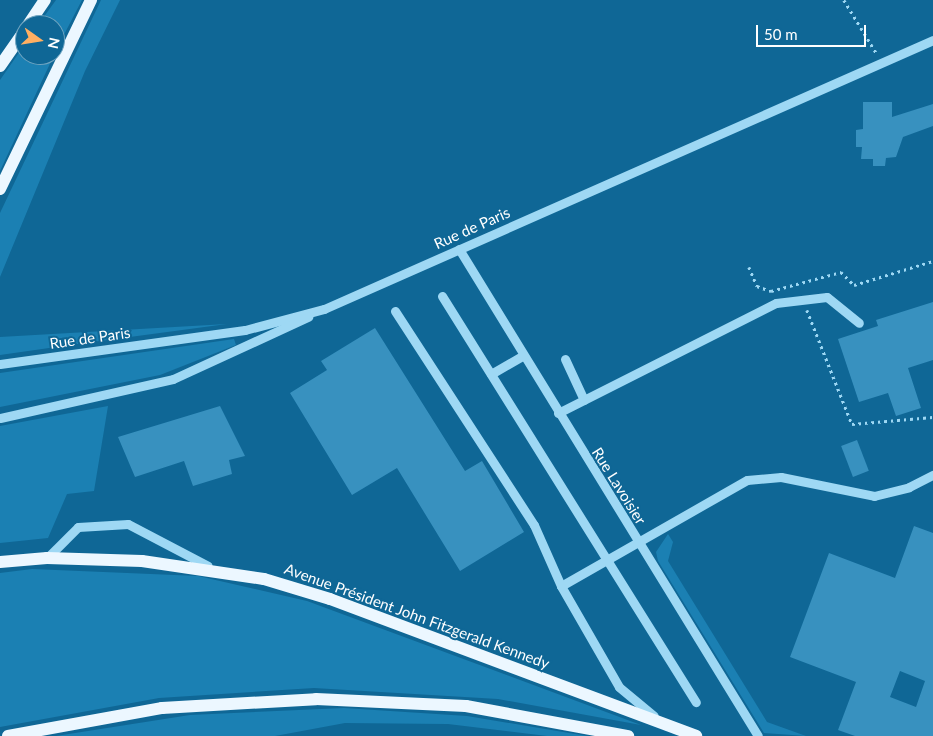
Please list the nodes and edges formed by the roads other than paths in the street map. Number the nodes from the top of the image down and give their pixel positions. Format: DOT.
graph roads {
  1 [pos="45,0"];
  2 [pos="91,0"];
  3 [pos="35,15"];
  4 [pos="933,40"];
  5 [pos="15,44"];
  6 [pos="0,66"];
  7 [pos="0,189"];
  8 [pos="459,249"];
  9 [pos="442,296"];
  10 [pos="324,308"];
  11 [pos="394,311"];
  12 [pos="859,323"];
  13 [pos="522,356"];
  14 [pos="565,358"];
  15 [pos="0,364"];
  16 [pos="491,374"];
  17 [pos="584,400"];
  18 [pos="558,414"];
  19 [pos="0,418"];
  20 [pos="933,475"];
  21 [pos="638,543"];
  22 [pos="47,558"];
  23 [pos="607,560"];
  24 [pos="0,562"];
  25 [pos="220,570"];
  26 [pos="561,586"];
  27 [pos="696,702"];
  28 [pos="666,725"];
  29 [pos="8,736"];
  30 [pos="628,736"];
  31 [pos="696,736"];
  32 [pos="758,736"];
  1 -- 3 [label="main road"];
  2 -- 7 [label="main road"];
  4 -- 8 [label="street, Rue de Paris"];
  5 -- 6 [label="main road"];
  8 -- 10 [label="street, Rue de Paris"];
  8 -- 13 [label="street, Rue Lavoisier"];
  9 -- 16 [label="street"];
  10 -- 15 [label="street, Rue de Paris"];
  10 -- 19 [label="street"];
  11 -- 26 [label="street"];
  12 -- 17 [label="street"];
  13 -- 16 [label="street"];
  13 -- 18 [label="street, Rue Lavoisier"];
  14 -- 17 [label="street"];
  16 -- 23 [label="street"];
  17 -- 18 [label="street"];
  18 -- 21 [label="street, Rue Lavoisier"];
  20 -- 21 [label="street"];
  21 -- 23 [label="street"];
  21 -- 32 [label="street, Rue Lavoisier"];
  22 -- 24 [label="main road, Avenue Président John Fitzgerald Kennedy"];
  22 -- 25 [label="main road, Avenue Président John Fitzgerald Kennedy"];
  22 -- 25 [label="street"];
  23 -- 26 [label="street"];
  23 -- 27 [label="street"];
  25 -- 28 [label="main road, Avenue Président John Fitzgerald Kennedy"];
  26 -- 28 [label="street"];
  28 -- 31 [label="main road, Avenue Président John Fitzgerald Kennedy"];
  29 -- 30 [label="main road"];
}
